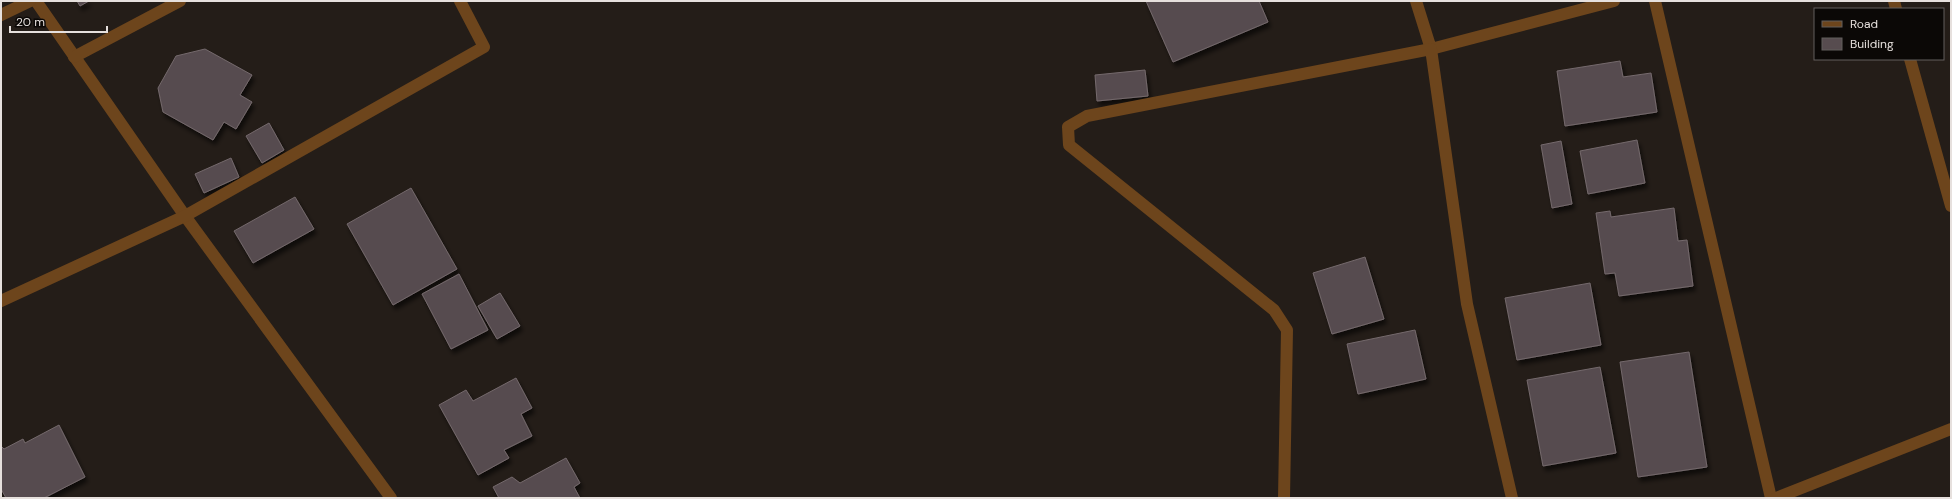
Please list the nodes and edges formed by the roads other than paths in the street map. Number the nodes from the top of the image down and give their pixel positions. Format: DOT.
graph roads {
  1 [pos="30,1"];
  2 [pos="36,1"];
  3 [pos="180,1"];
  4 [pos="460,1"];
  5 [pos="1416,1"];
  6 [pos="1614,1"];
  7 [pos="1655,1"];
  8 [pos="1,15"];
  9 [pos="1431,49"];
  10 [pos="74,57"];
  11 [pos="1910,60"];
  12 [pos="1951,206"];
  13 [pos="186,216"];
  14 [pos="1,301"];
  15 [pos="1951,429"];
  16 [pos="391,498"];
  17 [pos="1284,498"];
  18 [pos="1512,498"];
  19 [pos="1771,498"];
  20 [pos="1776,498"];
  1 -- 8 [label="street"];
  2 -- 10 [label="street"];
  3 -- 10 [label="street"];
  4 -- 13 [label="street"];
  5 -- 9 [label="street"];
  6 -- 9 [label="street"];
  7 -- 19 [label="street"];
  9 -- 17 [label="street"];
  9 -- 18 [label="street"];
  10 -- 13 [label="street"];
  11 -- 12 [label="street"];
  13 -- 14 [label="street"];
  13 -- 16 [label="street"];
  15 -- 20 [label="street"];
}
